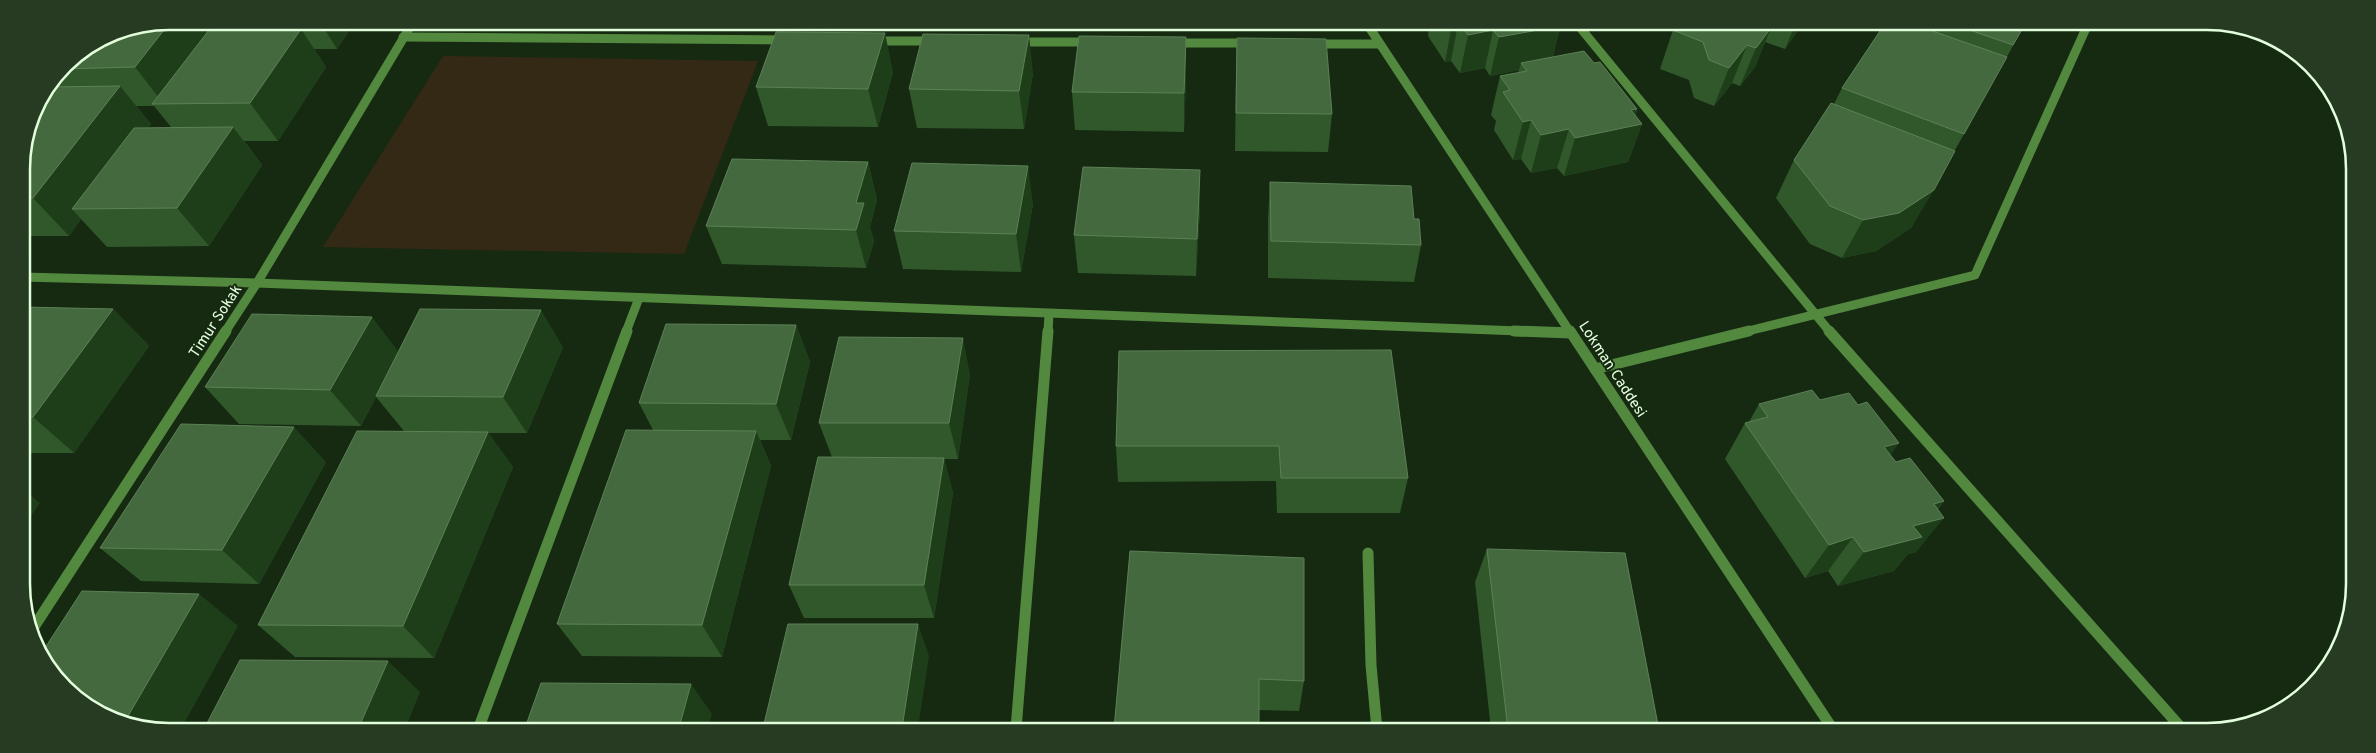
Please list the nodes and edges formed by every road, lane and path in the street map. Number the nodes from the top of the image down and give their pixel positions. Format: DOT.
graph roads {
  1 [pos="408,30"];
  2 [pos="1371,30"];
  3 [pos="1582,30"];
  4 [pos="2085,30"];
  5 [pos="403,37"];
  6 [pos="792,40"];
  7 [pos="861,41"];
  8 [pos="941,41"];
  9 [pos="1011,42"];
  10 [pos="1100,42"];
  11 [pos="1160,43"];
  12 [pos="1260,43"];
  13 [pos="1300,44"];
  14 [pos="1379,44"];
  15 [pos="30,277"];
  16 [pos="257,283"];
  17 [pos="639,298"];
  18 [pos="1049,314"];
  19 [pos="1816,315"];
  20 [pos="1571,333"];
  21 [pos="1595,370"];
  22 [pos="1368,553"];
  23 [pos="36,624"];
  24 [pos="481,723"];
  25 [pos="1016,723"];
  26 [pos="1376,723"];
  27 [pos="1829,723"];
  28 [pos="2177,723"];
  1 -- 5 [label="street, Timur Sokak"];
  2 -- 14 [label="street, Lokman Caddesi"];
  3 -- 19 [label="street"];
  4 -- 19 [label="street"];
  5 -- 6 [label="street"];
  5 -- 16 [label="street, Timur Sokak"];
  7 -- 8 [label="street"];
  9 -- 10 [label="street"];
  11 -- 12 [label="street"];
  13 -- 14 [label="street"];
  14 -- 20 [label="street, Lokman Caddesi"];
  15 -- 16 [label="street"];
  16 -- 17 [label="street"];
  16 -- 23 [label="street, Timur Sokak"];
  17 -- 18 [label="street"];
  17 -- 24 [label="street"];
  18 -- 20 [label="street"];
  18 -- 25 [label="street"];
  19 -- 21 [label="street"];
  19 -- 28 [label="street"];
  20 -- 21 [label="street, Lokman Caddesi"];
  21 -- 27 [label="street, Lokman Caddesi"];
  22 -- 26 [label="street"];
}
